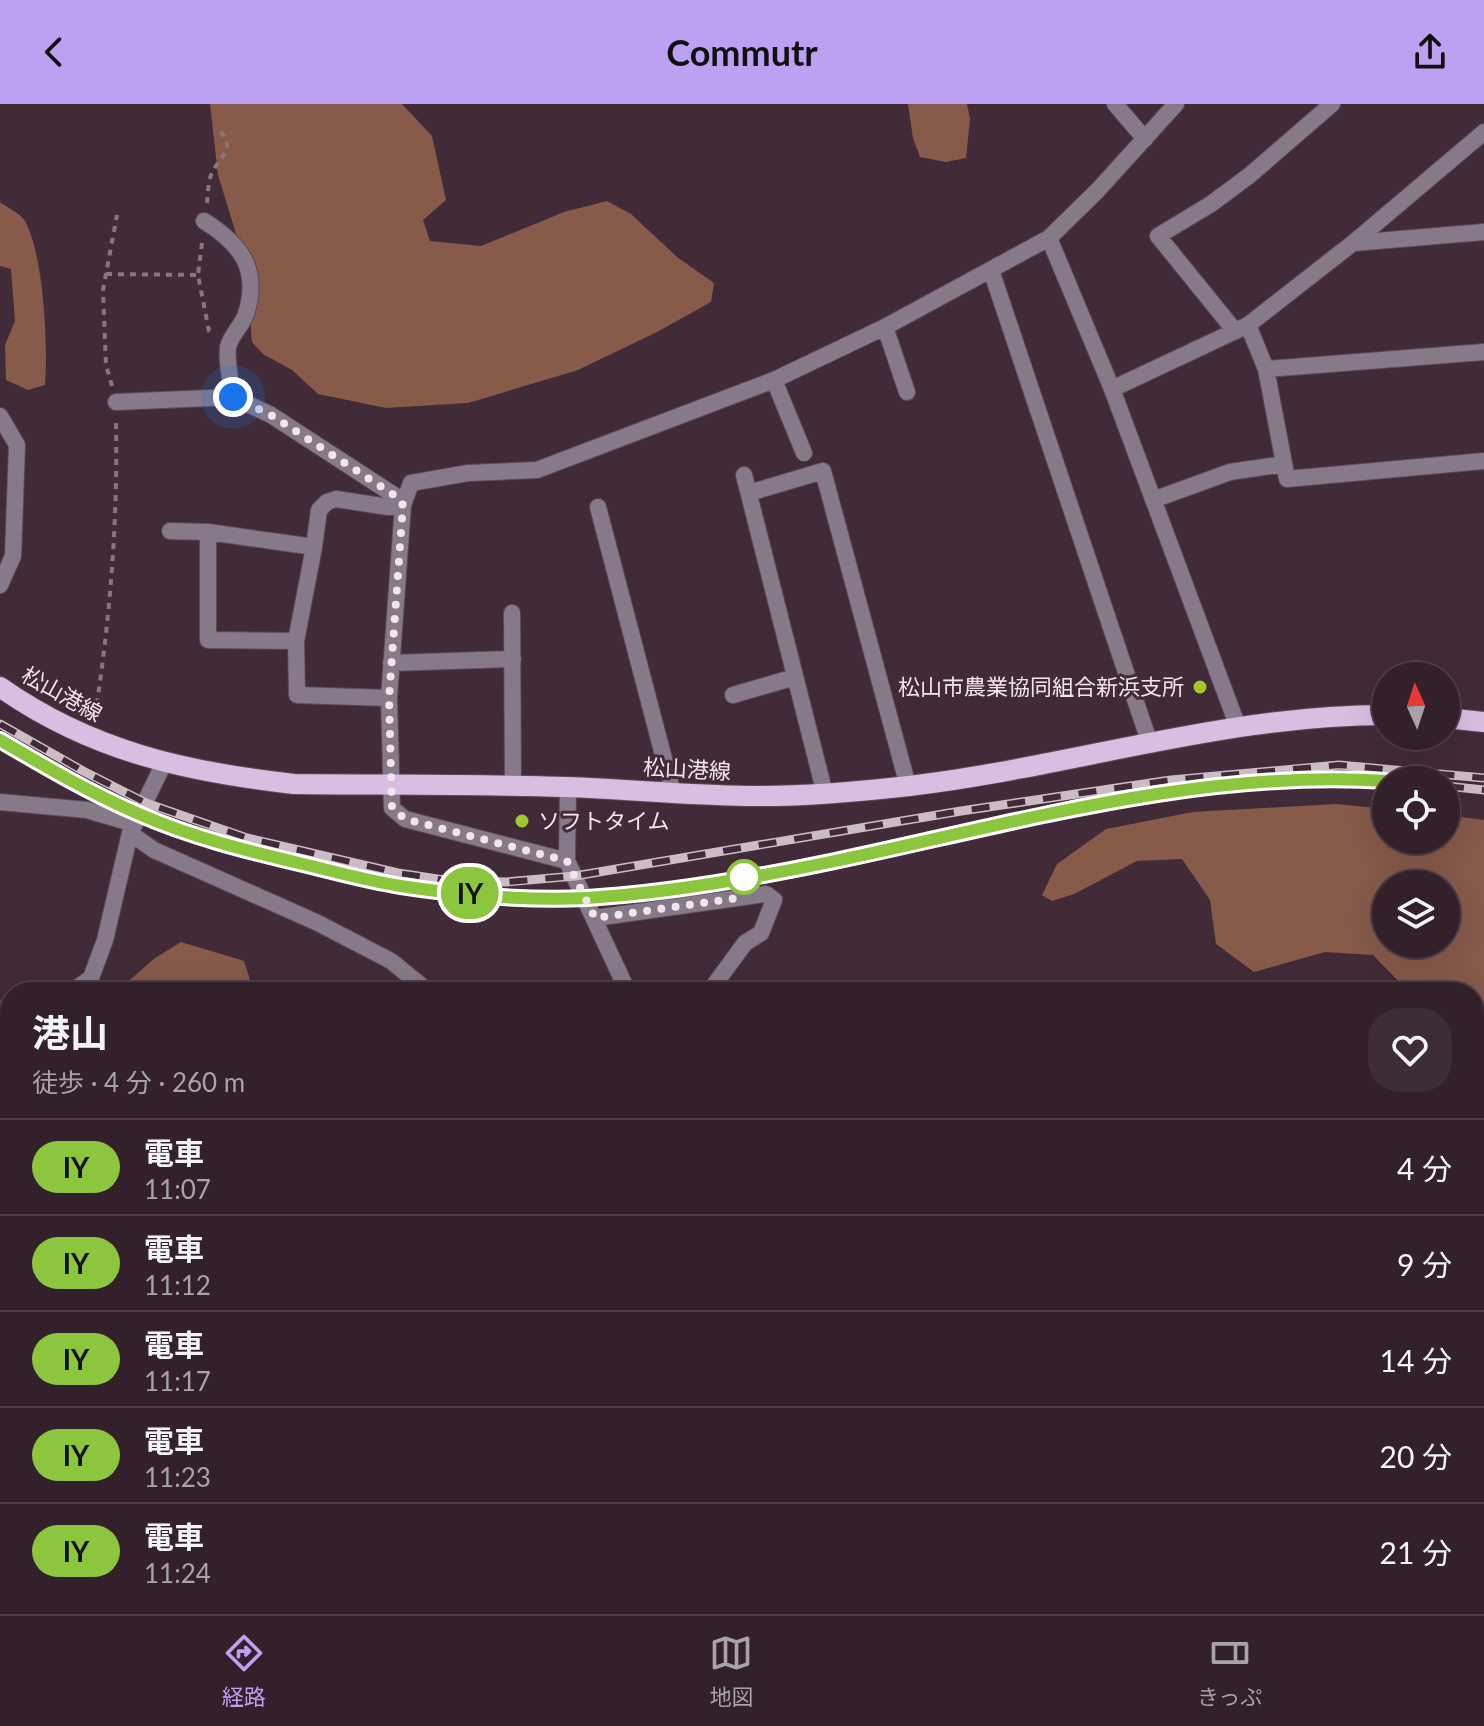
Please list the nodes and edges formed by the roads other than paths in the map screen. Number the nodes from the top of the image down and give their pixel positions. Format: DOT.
graph roads {
  1 [pos="1115,104"];
  2 [pos="1176,104"];
  3 [pos="1332,104"];
  4 [pos="1484,132"];
  5 [pos="1145,139"];
  6 [pos="204,221"];
  7 [pos="1484,232"];
  8 [pos="1049,238"];
  9 [pos="1353,243"];
  10 [pos="991,270"];
  11 [pos="885,327"];
  12 [pos="1242,328"];
  13 [pos="1484,352"];
  14 [pos="1266,369"];
  15 [pos="774,380"];
  16 [pos="1112,389"];
  17 [pos="907,392"];
  18 [pos="233,397"];
  19 [pos="116,402"];
  20 [pos="0,416"];
  21 [pos="804,453"];
  22 [pos="1484,461"];
  23 [pos="1284,464"];
  24 [pos="744,475"];
  25 [pos="749,493"];
  26 [pos="1153,500"];
  27 [pos="403,505"];
  28 [pos="598,507"];
  29 [pos="170,531"];
  30 [pos="208,532"];
  31 [pos="314,547"];
  32 [pos="0,585"];
  33 [pos="512,613"];
  34 [pos="296,641"];
  35 [pos="513,659"];
  36 [pos="391,663"];
  37 [pos="795,677"];
  38 [pos="0,687"];
  39 [pos="733,695"];
  40 [pos="389,698"];
  41 [pos="1372,716"];
  42 [pos="1460,719"];
  43 [pos="1484,722"];
  44 [pos="1238,727"];
  45 [pos="1150,744"];
  46 [pos="164,763"];
  47 [pos="390,784"];
  48 [pos="513,786"];
  49 [pos="908,786"];
  50 [pos="568,787"];
  51 [pos="673,793"];
  52 [pos="825,794"];
  53 [pos="0,802"];
  54 [pos="133,829"];
  55 [pos="567,861"];
  56 [pos="595,918"];
  57 [pos="85,982"];
  58 [pos="417,982"];
  59 [pos="624,982"];
  60 [pos="716,982"];
  1 -- 5 [label="street"];
  2 -- 5 [label="street"];
  3 -- 12 [label="street"];
  4 -- 9 [label="street"];
  5 -- 8 [label="street"];
  6 -- 18 [label="street"];
  7 -- 9 [label="street"];
  8 -- 10 [label="street"];
  8 -- 16 [label="street"];
  9 -- 12 [label="street"];
  10 -- 11 [label="street"];
  10 -- 45 [label="street"];
  11 -- 15 [label="street"];
  11 -- 17 [label="street"];
  12 -- 14 [label="street"];
  12 -- 16 [label="street"];
  13 -- 14 [label="street"];
  14 -- 23 [label="street"];
  15 -- 21 [label="street"];
  15 -- 27 [label="street"];
  16 -- 26 [label="street"];
  18 -- 19 [label="street"];
  18 -- 27 [label="street"];
  20 -- 32 [label="street"];
  22 -- 23 [label="street"];
  23 -- 26 [label="street"];
  24 -- 25 [label="street"];
  25 -- 37 [label="street"];
  25 -- 49 [label="street"];
  26 -- 44 [label="street"];
  27 -- 31 [label="street"];
  27 -- 36 [label="street"];
  28 -- 51 [label="street"];
  29 -- 30 [label="street"];
  30 -- 31 [label="street"];
  30 -- 34 [label="street"];
  31 -- 34 [label="street"];
  33 -- 35 [label="street"];
  34 -- 40 [label="street"];
  35 -- 36 [label="street"];
  35 -- 48 [label="street"];
  36 -- 40 [label="street"];
  37 -- 39 [label="street"];
  37 -- 52 [label="street"];
  38 -- 46 [label="main road, 松山港線"];
  40 -- 47 [label="street"];
  41 -- 44 [label="main road, 松山港線"];
  42 -- 43 [label="main road"];
  44 -- 45 [label="main road, 松山港線"];
  45 -- 49 [label="main road, 松山港線"];
  46 -- 47 [label="main road, 松山港線"];
  46 -- 54 [label="street"];
  47 -- 48 [label="main road, 松山港線"];
  47 -- 55 [label="street"];
  48 -- 50 [label="main road, 松山港線"];
  49 -- 52 [label="main road, 松山港線"];
  50 -- 51 [label="main road, 松山港線"];
  50 -- 55 [label="street"];
  51 -- 52 [label="main road, 松山港線"];
  53 -- 54 [label="street"];
  54 -- 57 [label="street"];
  54 -- 58 [label="street"];
  55 -- 56 [label="street"];
  56 -- 59 [label="street"];
  56 -- 60 [label="street"];
}
